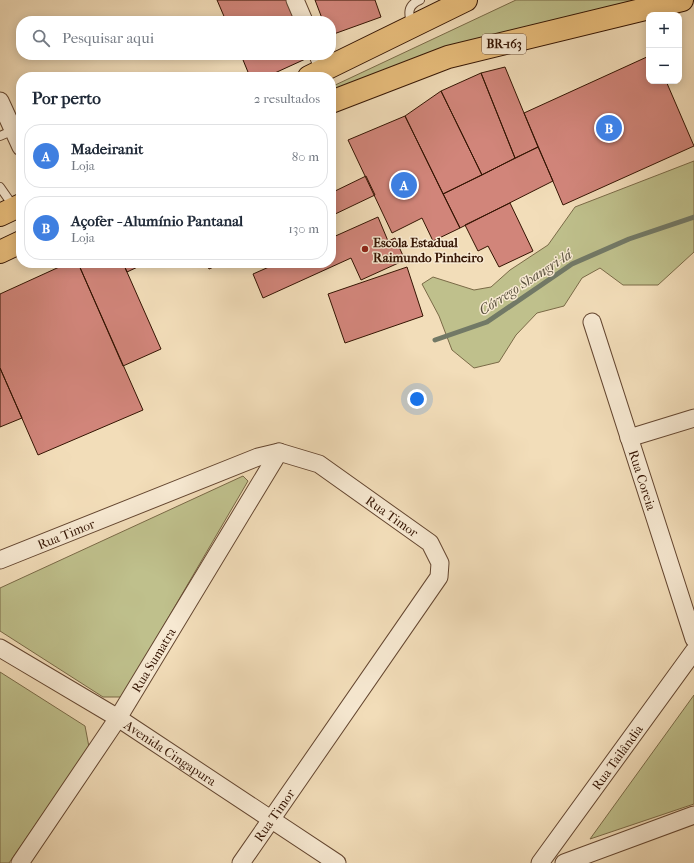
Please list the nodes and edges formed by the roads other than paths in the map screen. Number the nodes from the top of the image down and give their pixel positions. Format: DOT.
graph roads {
  1 [pos="295,0"];
  2 [pos="420,0"];
  3 [pos="466,0"];
  4 [pos="674,3"];
  5 [pos="694,5"];
  6 [pos="302,16"];
  7 [pos="413,26"];
  8 [pos="336,59"];
  9 [pos="333,60"];
  10 [pos="317,67"];
  11 [pos="336,100"];
  12 [pos="0,101"];
  13 [pos="7,133"];
  14 [pos="16,142"];
  15 [pos="0,187"];
  16 [pos="12,209"];
  17 [pos="16,244"];
  18 [pos="0,252"];
  19 [pos="592,322"];
  20 [pos="694,418"];
  21 [pos="629,438"];
  22 [pos="279,452"];
  23 [pos="0,560"];
  24 [pos="690,610"];
  25 [pos="694,639"];
  26 [pos="0,648"];
  27 [pos="694,651"];
  28 [pos="118,718"];
  29 [pos="694,815"];
  30 [pos="272,818"];
  31 [pos="20,863"];
  32 [pos="241,863"];
  33 [pos="337,863"];
  34 [pos="540,863"];
  35 [pos="564,863"];
  1 -- 6 [label="street"];
  2 -- 7 [label="lane"];
  3 -- 7 [label="highway"];
  4 -- 5 [label="highway"];
  4 -- 11 [label="highway, BR-163"];
  7 -- 8 [label="highway"];
  9 -- 10 [label="highway"];
  12 -- 13 [label="street"];
  13 -- 14 [label="street"];
  15 -- 16 [label="lane"];
  17 -- 18 [label="highway"];
  19 -- 21 [label="street, Rua Coreia"];
  20 -- 21 [label="street"];
  21 -- 24 [label="street, Rua Coreia"];
  22 -- 23 [label="street, Rua Timor"];
  22 -- 28 [label="street, Rua Sumatra"];
  22 -- 30 [label="street, Rua Timor"];
  24 -- 25 [label="street, Rua Coreia"];
  26 -- 28 [label="street, Avenida Cingapura"];
  27 -- 34 [label="street, Rua Tailândia"];
  28 -- 30 [label="street, Avenida Cingapura"];
  28 -- 31 [label="street, Rua Sumatra"];
  29 -- 35 [label="street"];
  30 -- 32 [label="street, Rua Timor"];
  30 -- 33 [label="street, Avenida Cingapura"];
}
